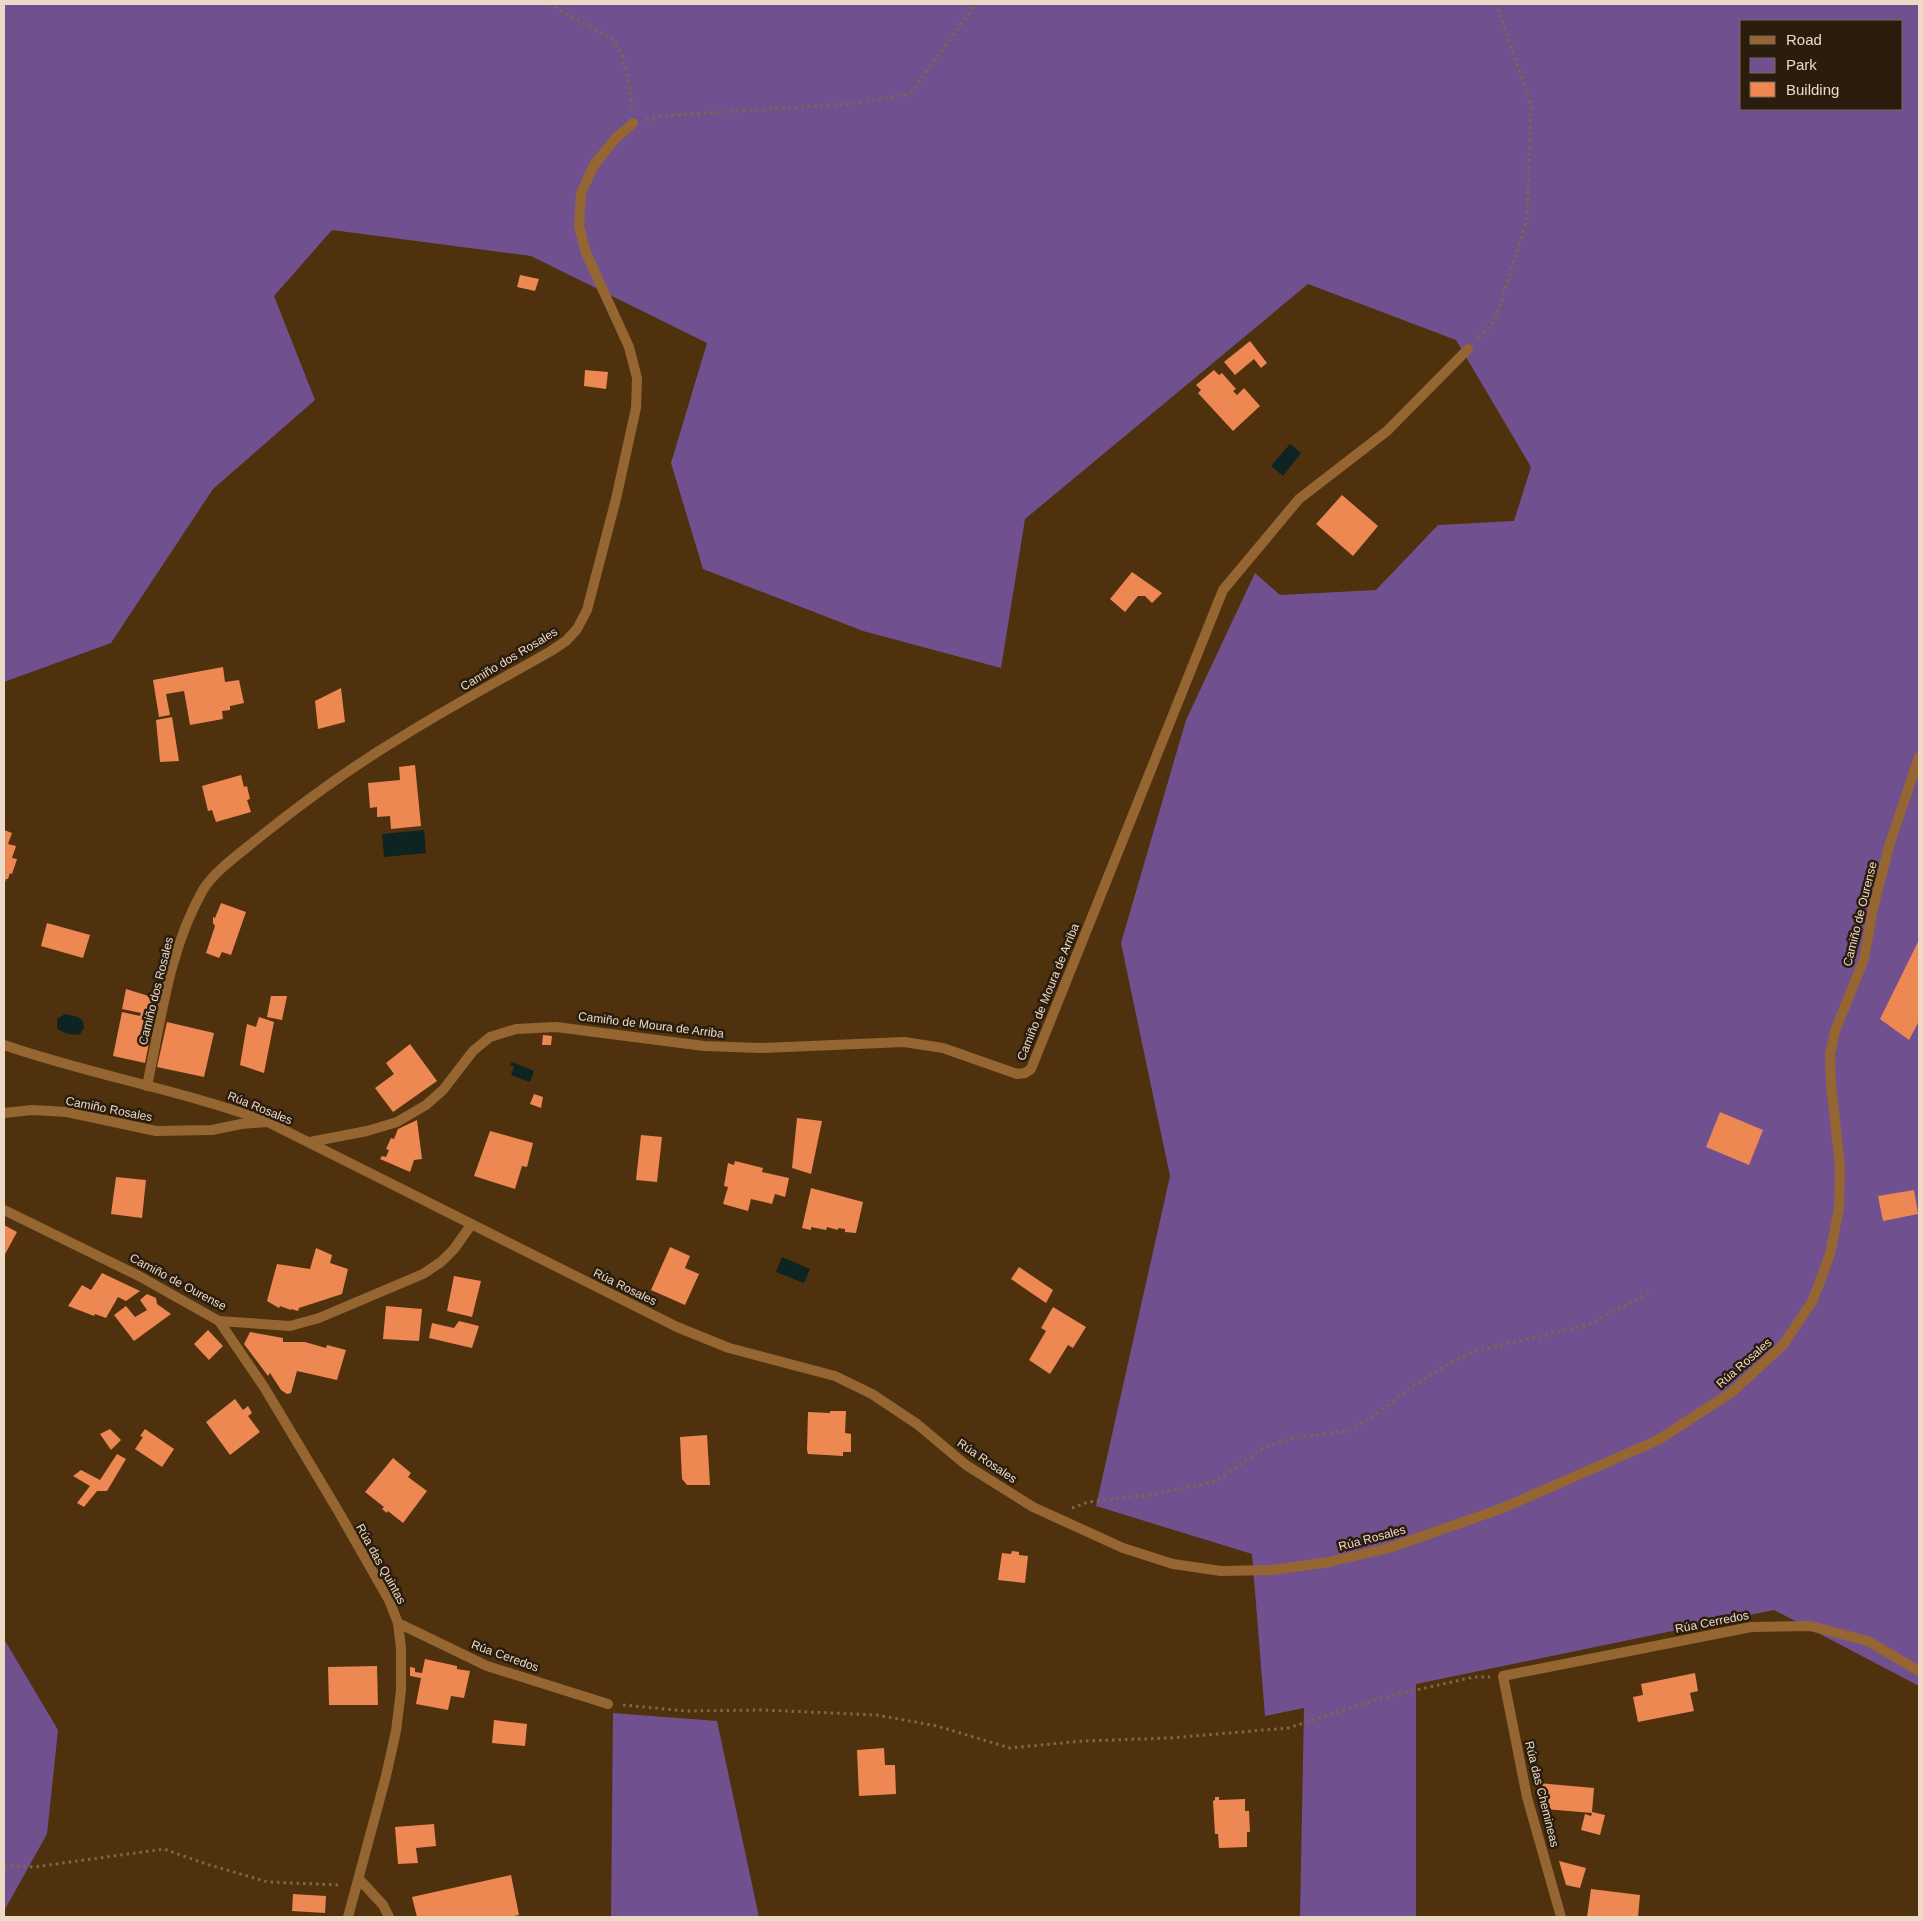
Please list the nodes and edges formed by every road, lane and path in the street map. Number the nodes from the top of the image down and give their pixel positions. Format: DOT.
graph roads {
  1 [pos="548,4"];
  2 [pos="976,4"];
  3 [pos="1496,4"];
  4 [pos="633,123"];
  5 [pos="1468,349"];
  6 [pos="1919,757"];
  7 [pos="4,1045"];
  8 [pos="147,1086"];
  9 [pos="4,1113"];
  10 [pos="268,1122"];
  11 [pos="310,1142"];
  12 [pos="1840,1166"];
  13 [pos="4,1210"];
  14 [pos="471,1225"];
  15 [pos="1652,1292"];
  16 [pos="219,1321"];
  17 [pos="1051,1515"];
  18 [pos="398,1623"];
  19 [pos="1919,1671"];
  20 [pos="1503,1676"];
  21 [pos="608,1704"];
  22 [pos="4,1866"];
  23 [pos="358,1882"];
  24 [pos="348,1917"];
  25 [pos="389,1917"];
  26 [pos="1561,1917"];
  1 -- 4 [label="path"];
  2 -- 4 [label="path"];
  3 -- 5 [label="path"];
  4 -- 8 [label="street, Camiño dos Rosales"];
  5 -- 11 [label="street, Camiño de Moura de Arriba"];
  6 -- 12 [label="street, Camiño de Ourense"];
  7 -- 8 [label="street, Rúa Rosales"];
  8 -- 10 [label="street, Rúa Rosales"];
  9 -- 10 [label="street, Camiño Rosales"];
  10 -- 11 [label="street, Rúa Rosales"];
  11 -- 14 [label="street, Rúa Rosales"];
  12 -- 17 [label="street, Rúa Rosales"];
  13 -- 16 [label="street, Camiño de Ourense"];
  14 -- 16 [label="street, Camiño de Ourense"];
  14 -- 17 [label="street, Rúa Rosales"];
  15 -- 17 [label="path"];
  16 -- 18 [label="street, Rúa das Quintas"];
  18 -- 21 [label="street, Rúa Ceredos"];
  18 -- 23 [label="street, Rúa das Quintas"];
  19 -- 20 [label="street, Rúa Cerredos"];
  20 -- 21 [label="path"];
  20 -- 26 [label="street, Rúa das Chemineas"];
  22 -- 23 [label="path"];
  23 -- 24 [label="street, Rúa das Quintas"];
  23 -- 25 [label="street"];
}
